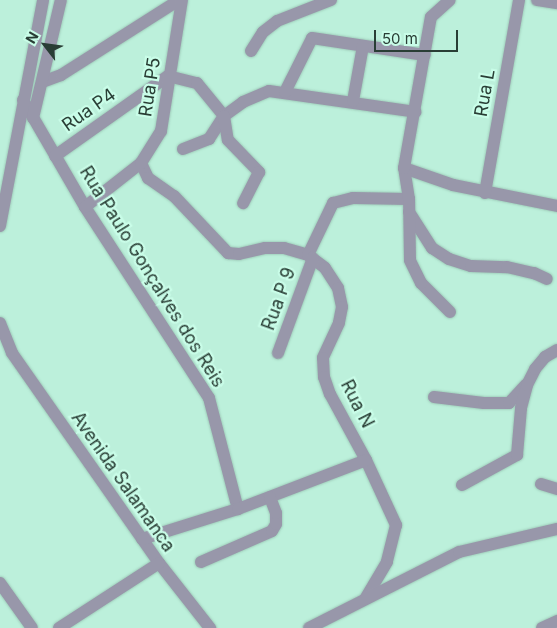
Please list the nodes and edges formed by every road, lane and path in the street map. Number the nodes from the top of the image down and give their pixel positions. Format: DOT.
graph roads {
  1 [pos="43,0"];
  2 [pos="180,0"];
  3 [pos="331,0"];
  4 [pos="450,0"];
  5 [pos="519,0"];
  6 [pos="537,0"];
  7 [pos="63,2"];
  8 [pos="557,3"];
  9 [pos="363,46"];
  10 [pos="251,51"];
  11 [pos="425,56"];
  12 [pos="168,76"];
  13 [pos="42,82"];
  14 [pos="285,92"];
  15 [pos="23,100"];
  16 [pos="353,101"];
  17 [pos="416,112"];
  18 [pos="224,116"];
  19 [pos="33,118"];
  20 [pos="183,149"];
  21 [pos="55,156"];
  22 [pos="141,162"];
  23 [pos="404,168"];
  24 [pos="485,192"];
  25 [pos="243,203"];
  26 [pos="409,206"];
  27 [pos="557,206"];
  28 [pos="85,208"];
  29 [pos="0,222"];
  30 [pos="311,256"];
  31 [pos="548,279"];
  32 [pos="450,312"];
  33 [pos="0,323"];
  34 [pos="557,350"];
  35 [pos="6,353"];
  36 [pos="278,353"];
  37 [pos="527,385"];
  38 [pos="434,397"];
  39 [pos="366,460"];
  40 [pos="541,484"];
  41 [pos="462,485"];
  42 [pos="557,489"];
  43 [pos="270,497"];
  44 [pos="238,510"];
  45 [pos="557,529"];
  46 [pos="142,539"];
  47 [pos="200,562"];
  48 [pos="159,563"];
  49 [pos="0,583"];
  50 [pos="365,599"];
  51 [pos="557,621"];
  52 [pos="32,628"];
  53 [pos="59,628"];
  54 [pos="210,628"];
  55 [pos="309,628"];
  56 [pos="542,628"];
  1 -- 15 [label="street"];
  2 -- 12 [label="street, Rua P5"];
  2 -- 13 [label="street"];
  3 -- 10 [label="street"];
  4 -- 11 [label="street"];
  5 -- 24 [label="street, Rua L"];
  6 -- 8 [label="street"];
  7 -- 13 [label="street"];
  9 -- 11 [label="street"];
  9 -- 14 [label="street"];
  9 -- 16 [label="street"];
  11 -- 17 [label="street"];
  12 -- 18 [label="street"];
  12 -- 21 [label="street, Rua P4"];
  12 -- 22 [label="street, Rua P5"];
  13 -- 19 [label="street"];
  14 -- 16 [label="street"];
  14 -- 18 [label="street"];
  15 -- 19 [label="street, Rua Paulo Gonçalves dos Reis"];
  15 -- 29 [label="street"];
  16 -- 17 [label="street"];
  17 -- 23 [label="street"];
  18 -- 20 [label="street"];
  18 -- 25 [label="street"];
  19 -- 21 [label="street, Rua Paulo Gonçalves dos Reis"];
  21 -- 28 [label="street, Rua Paulo Gonçalves dos Reis"];
  22 -- 28 [label="street, Rua P5"];
  22 -- 30 [label="street, Rua N"];
  23 -- 24 [label="street"];
  23 -- 26 [label="street"];
  24 -- 27 [label="street"];
  26 -- 30 [label="street, Rua P 9"];
  26 -- 31 [label="street"];
  26 -- 32 [label="street"];
  28 -- 44 [label="street, Rua Paulo Gonçalves dos Reis"];
  30 -- 36 [label="street, Rua P 9"];
  30 -- 39 [label="street, Rua N"];
  33 -- 35 [label="street, Avenida Salamanca"];
  34 -- 37 [label="street"];
  35 -- 46 [label="street, Avenida Salamanca"];
  37 -- 38 [label="street"];
  37 -- 41 [label="street"];
  39 -- 43 [label="street"];
  39 -- 50 [label="street, Rua N"];
  40 -- 42 [label="street"];
  43 -- 44 [label="street"];
  43 -- 47 [label="street"];
  44 -- 46 [label="street"];
  45 -- 50 [label="street"];
  46 -- 48 [label="street, Avenida Salamanca"];
  48 -- 53 [label="street"];
  48 -- 54 [label="street, Avenida Salamanca"];
  49 -- 52 [label="street"];
  50 -- 55 [label="street"];
  51 -- 56 [label="street"];
}
